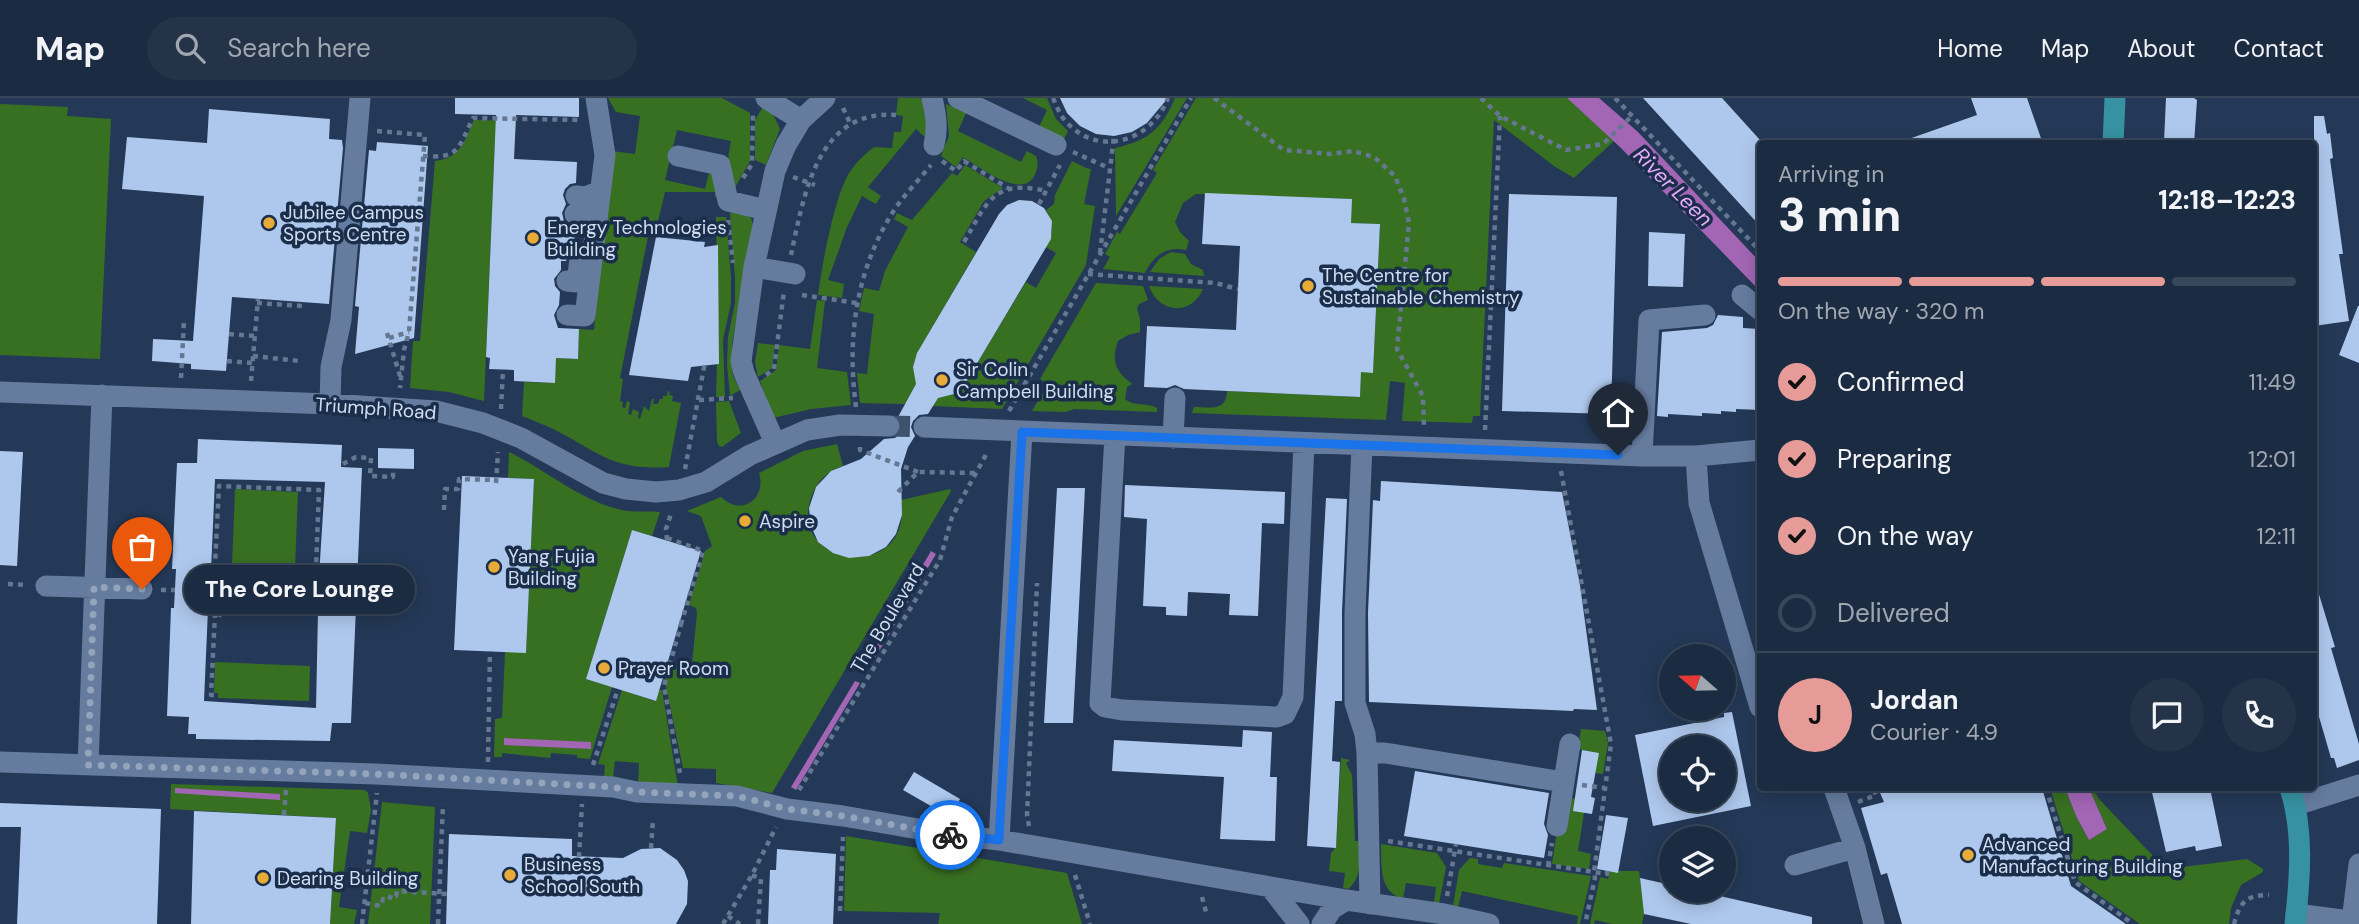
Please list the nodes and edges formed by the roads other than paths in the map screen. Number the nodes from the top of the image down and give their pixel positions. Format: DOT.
graph roads {
  1 [pos="360,98"];
  2 [pos="825,98"];
  3 [pos="932,98"];
  4 [pos="958,98"];
  5 [pos="2115,98"];
  6 [pos="760,104"];
  7 [pos="597,108"];
  8 [pos="801,120"];
  9 [pos="2113,140"];
  10 [pos="934,145"];
  11 [pos="1056,145"];
  12 [pos="678,156"];
  13 [pos="600,191"];
  14 [pos="766,210"];
  15 [pos="597,214"];
  16 [pos="594,241"];
  17 [pos="754,267"];
  18 [pos="789,280"];
  19 [pos="567,281"];
  20 [pos="1742,295"];
  21 [pos="1757,308"];
  22 [pos="567,315"];
  23 [pos="1705,316"];
  24 [pos="0,392"];
  25 [pos="102,396"];
  26 [pos="1175,398"];
  27 [pos="330,404"];
  28 [pos="889,426"];
  29 [pos="924,427"];
  30 [pos="1022,432"];
  31 [pos="1115,435"];
  32 [pos="1173,438"];
  33 [pos="775,443"];
  34 [pos="1304,443"];
  35 [pos="1363,445"];
  36 [pos="1757,450"];
  37 [pos="1642,456"];
  38 [pos="1696,456"];
  39 [pos="46,586"];
  40 [pos="94,587"];
  41 [pos="142,589"];
  42 [pos="1757,697"];
  43 [pos="1570,744"];
  44 [pos="1367,753"];
  45 [pos="0,762"];
  46 [pos="88,765"];
  47 [pos="1564,782"];
  48 [pos="2359,785"];
  49 [pos="1835,791"];
  50 [pos="2293,796"];
  51 [pos="1557,826"];
  52 [pos="999,840"];
  53 [pos="1855,848"];
  54 [pos="2359,864"];
  55 [pos="1795,865"];
  56 [pos="1270,887"];
  57 [pos="1346,900"];
  58 [pos="1370,904"];
  59 [pos="2295,919"];
  60 [pos="2356,921"];
  61 [pos="1299,924"];
  62 [pos="1322,924"];
  63 [pos="1489,924"];
  64 [pos="1874,924"];
  1 -- 27 [label="street"];
  2 -- 8 [label="street"];
  3 -- 10 [label="street"];
  4 -- 11 [label="street"];
  5 -- 9 [label="main road"];
  6 -- 8 [label="street"];
  7 -- 13 [label="street"];
  8 -- 14 [label="street"];
  12 -- 14 [label="street"];
  13 -- 15 [label="street"];
  13 -- 15 [label="street"];
  14 -- 17 [label="street"];
  15 -- 16 [label="street"];
  16 -- 19 [label="street"];
  16 -- 22 [label="street"];
  17 -- 18 [label="street"];
  17 -- 33 [label="street"];
  20 -- 21 [label="street"];
  23 -- 37 [label="street"];
  24 -- 25 [label="street, Triumph Road"];
  25 -- 27 [label="street, Triumph Road"];
  25 -- 40 [label="street"];
  26 -- 32 [label="street"];
  27 -- 33 [label="street, Triumph Road"];
  28 -- 33 [label="street, Triumph Road"];
  29 -- 30 [label="street"];
  30 -- 31 [label="street"];
  30 -- 52 [label="street"];
  31 -- 32 [label="street"];
  31 -- 34 [label="street"];
  32 -- 34 [label="street"];
  34 -- 35 [label="street"];
  35 -- 37 [label="street"];
  35 -- 44 [label="street"];
  36 -- 38 [label="street"];
  37 -- 38 [label="street"];
  38 -- 42 [label="street"];
  39 -- 40 [label="street"];
  40 -- 41 [label="street"];
  40 -- 46 [label="street"];
  43 -- 47 [label="street"];
  44 -- 47 [label="street"];
  44 -- 58 [label="street"];
  45 -- 46 [label="street"];
  46 -- 52 [label="street"];
  47 -- 51 [label="street"];
  48 -- 50 [label="street"];
  49 -- 53 [label="street"];
  50 -- 59 [label="main road"];
  52 -- 56 [label="street"];
  53 -- 55 [label="street"];
  53 -- 64 [label="street"];
  54 -- 60 [label="street"];
  56 -- 57 [label="street"];
  56 -- 61 [label="street"];
  57 -- 58 [label="street"];
  57 -- 62 [label="street"];
  58 -- 63 [label="street"];
  59 -- 60 [label="street"];
}
